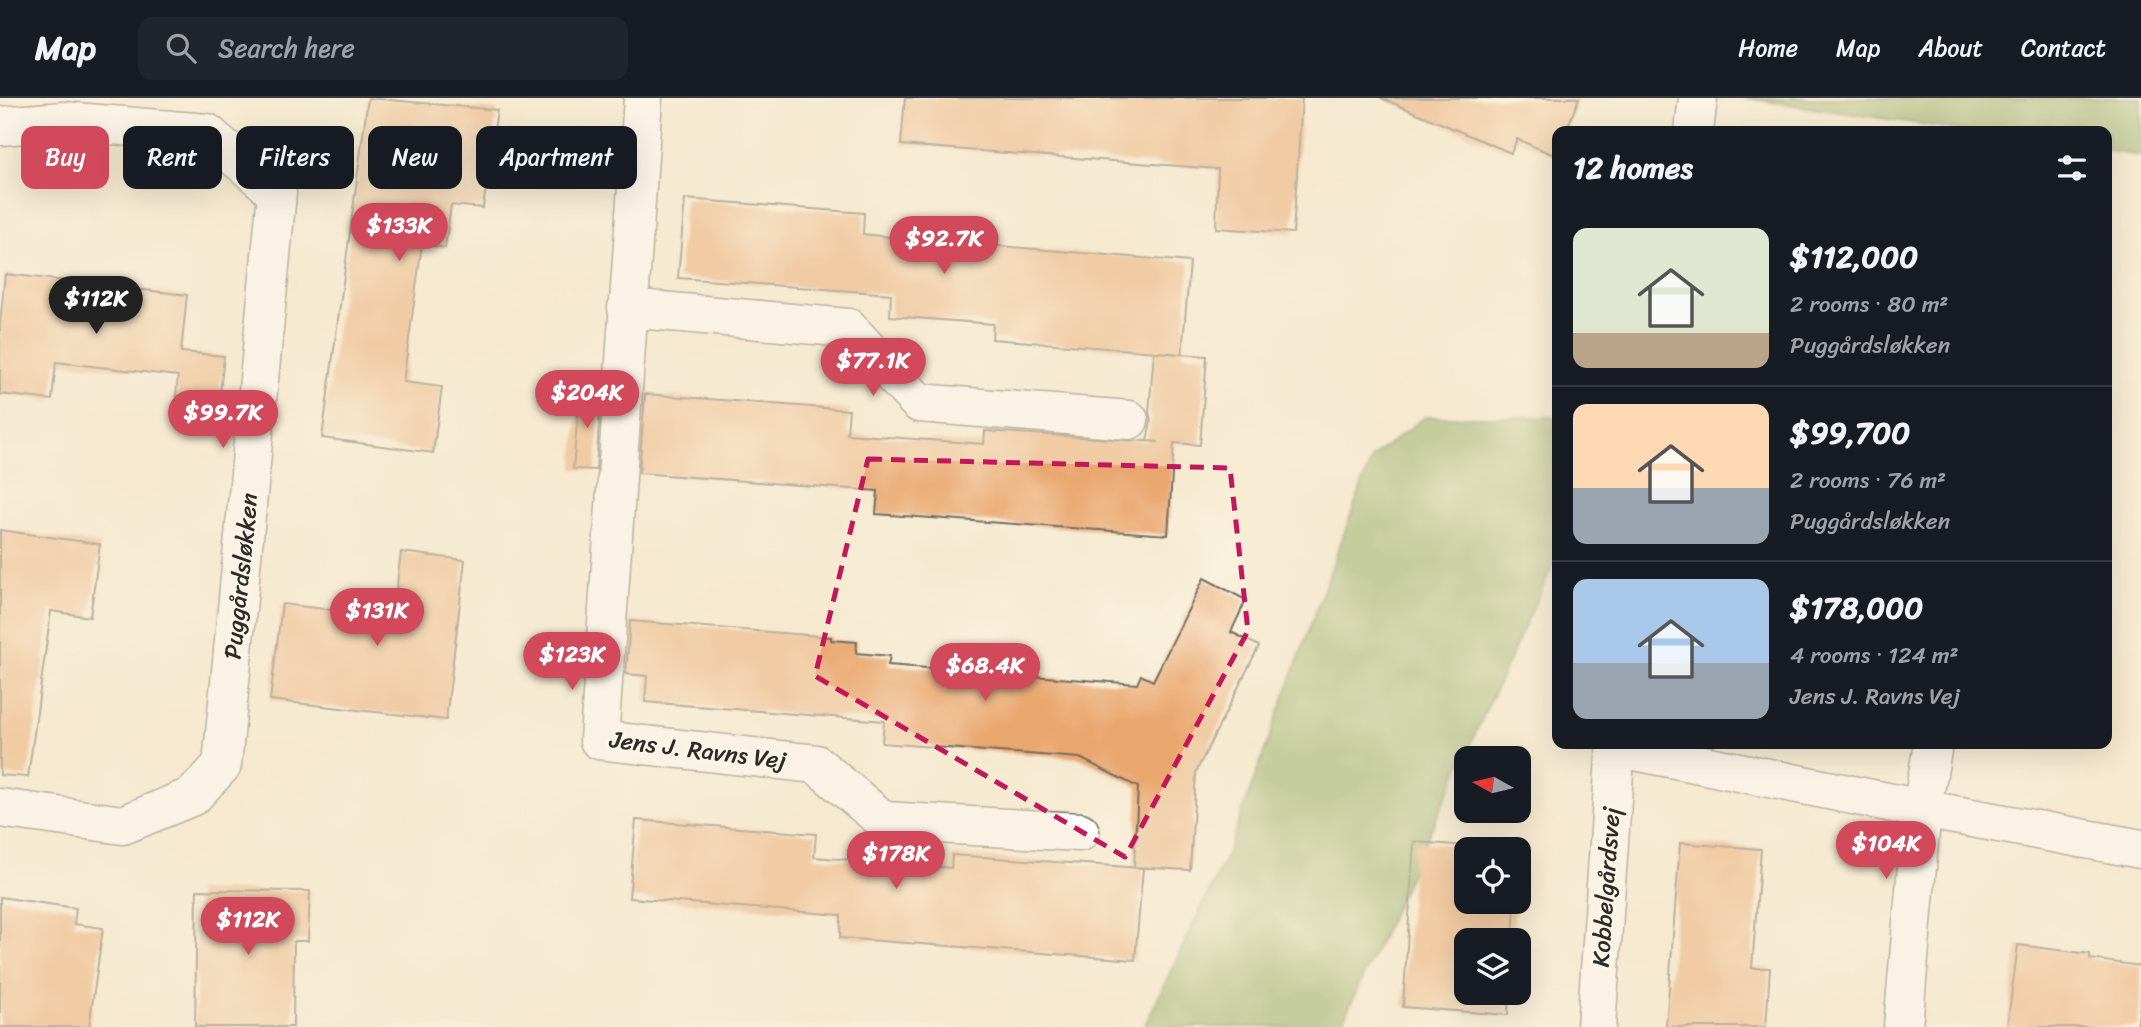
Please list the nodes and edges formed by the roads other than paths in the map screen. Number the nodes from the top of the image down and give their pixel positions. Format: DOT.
graph roads {
  1 [pos="643,98"];
  2 [pos="1698,98"];
  3 [pos="0,126"];
  4 [pos="1695,126"];
  5 [pos="627,309"];
  6 [pos="1129,420"];
  7 [pos="1616,749"];
  8 [pos="1631,749"];
  9 [pos="1932,749"];
  10 [pos="0,808"];
  11 [pos="1922,808"];
  12 [pos="1080,832"];
  13 [pos="2141,849"];
  14 [pos="1596,1027"];
  15 [pos="1903,1027"];
  1 -- 5 [label="street, Jens J. Ravns Vej"];
  2 -- 4 [label="street"];
  3 -- 10 [label="street, Puggårdsløkken"];
  5 -- 6 [label="street"];
  5 -- 12 [label="street, Jens J. Ravns Vej"];
  7 -- 14 [label="street, Kobbelgårdsvej"];
  8 -- 11 [label="street, Kobbelgårdsvej"];
  9 -- 11 [label="street"];
  11 -- 13 [label="street, Kobbelgårdsvej"];
  11 -- 15 [label="street"];
}
